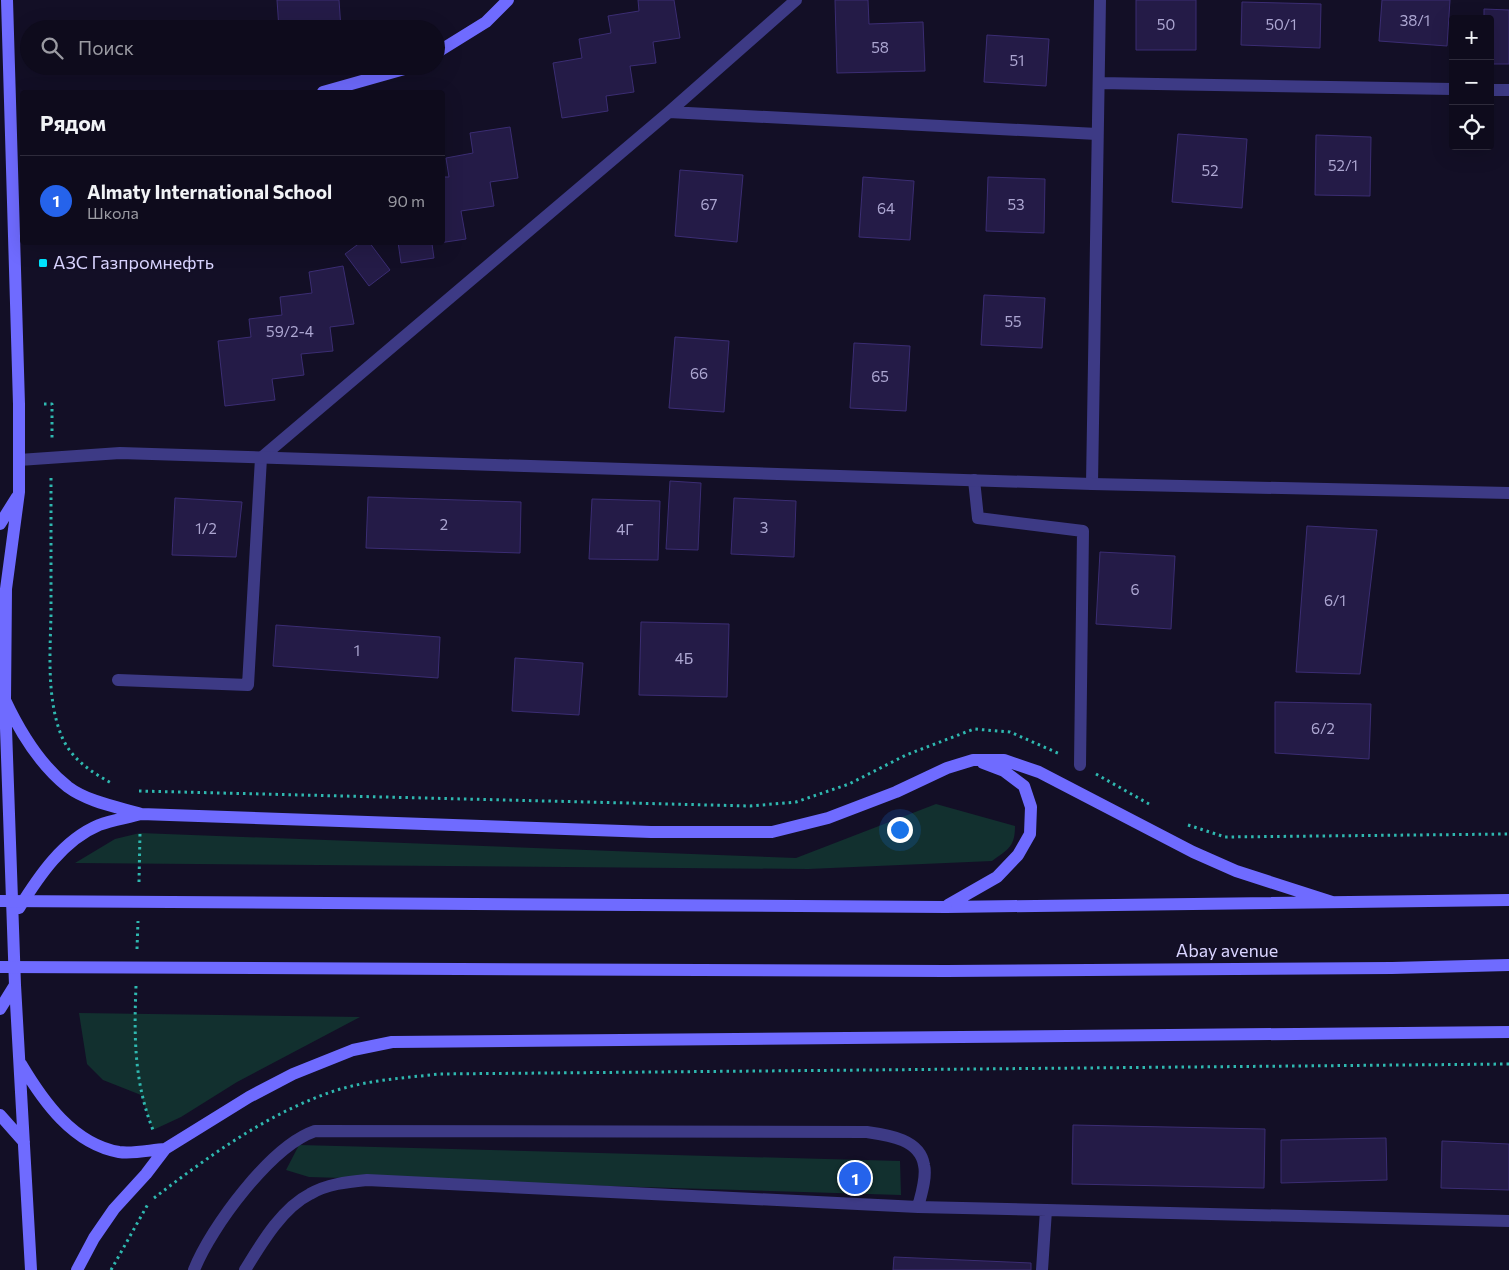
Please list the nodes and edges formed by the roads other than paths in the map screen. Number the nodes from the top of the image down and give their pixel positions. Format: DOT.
graph roads {
  1 [pos="7,0"];
  2 [pos="508,0"];
  3 [pos="796,0"];
  4 [pos="1100,0"];
  5 [pos="445,47"];
  6 [pos="5,74"];
  7 [pos="383,75"];
  8 [pos="1099,83"];
  9 [pos="1449,89"];
  10 [pos="330,90"];
  11 [pos="1494,90"];
  12 [pos="1509,90"];
  13 [pos="668,112"];
  14 [pos="20,116"];
  15 [pos="9,117"];
  16 [pos="1097,134"];
  17 [pos="261,458"];
  18 [pos="19,460"];
  19 [pos="974,480"];
  20 [pos="1092,484"];
  21 [pos="19,492"];
  22 [pos="1509,494"];
  23 [pos="0,524"];
  24 [pos="118,680"];
  25 [pos="5,700"];
  26 [pos="973,760"];
  27 [pos="1080,765"];
  28 [pos="4,800"];
  29 [pos="141,814"];
  30 [pos="0,900"];
  31 [pos="1509,900"];
  32 [pos="1332,902"];
  33 [pos="946,907"];
  34 [pos="12,919"];
  35 [pos="1509,965"];
  36 [pos="0,967"];
  37 [pos="15,985"];
  38 [pos="0,1009"];
  39 [pos="1509,1032"];
  40 [pos="20,1062"];
  41 [pos="0,1115"];
  42 [pos="24,1142"];
  43 [pos="165,1149"];
  44 [pos="918,1207"];
  45 [pos="1046,1210"];
  46 [pos="1509,1221"];
  47 [pos="31,1270"];
  48 [pos="77,1270"];
  49 [pos="194,1270"];
  50 [pos="244,1270"];
  51 [pos="1042,1270"];
  1 -- 6 [label="main road"];
  2 -- 5 [label="main road"];
  3 -- 13 [label="street"];
  4 -- 8 [label="street"];
  6 -- 15 [label="main road"];
  7 -- 10 [label="main road"];
  8 -- 9 [label="street"];
  8 -- 16 [label="street"];
  11 -- 12 [label="street"];
  13 -- 16 [label="street"];
  13 -- 17 [label="street"];
  14 -- 15 [label="main road"];
  15 -- 18 [label="main road"];
  16 -- 20 [label="street"];
  17 -- 18 [label="street"];
  17 -- 19 [label="street"];
  17 -- 24 [label="street"];
  18 -- 21 [label="main road"];
  19 -- 20 [label="street"];
  19 -- 27 [label="street"];
  20 -- 22 [label="street"];
  21 -- 23 [label="main road"];
  21 -- 25 [label="main road"];
  25 -- 28 [label="main road"];
  25 -- 29 [label="main road"];
  26 -- 29 [label="main road"];
  26 -- 32 [label="main road"];
  26 -- 33 [label="main road"];
  28 -- 34 [label="main road"];
  29 -- 34 [label="main road"];
  30 -- 33 [label="main road, bridge"];
  31 -- 32 [label="main road"];
  32 -- 33 [label="main road"];
  34 -- 37 [label="main road"];
  35 -- 36 [label="main road, Abay avenue, bridge"];
  37 -- 38 [label="main road"];
  37 -- 40 [label="main road"];
  39 -- 43 [label="main road"];
  40 -- 42 [label="main road"];
  40 -- 43 [label="main road"];
  41 -- 42 [label="main road"];
  42 -- 47 [label="main road"];
  43 -- 48 [label="main road"];
  44 -- 45 [label="street"];
  44 -- 49 [label="street"];
  44 -- 50 [label="street"];
  45 -- 46 [label="street"];
  45 -- 51 [label="street"];
}
